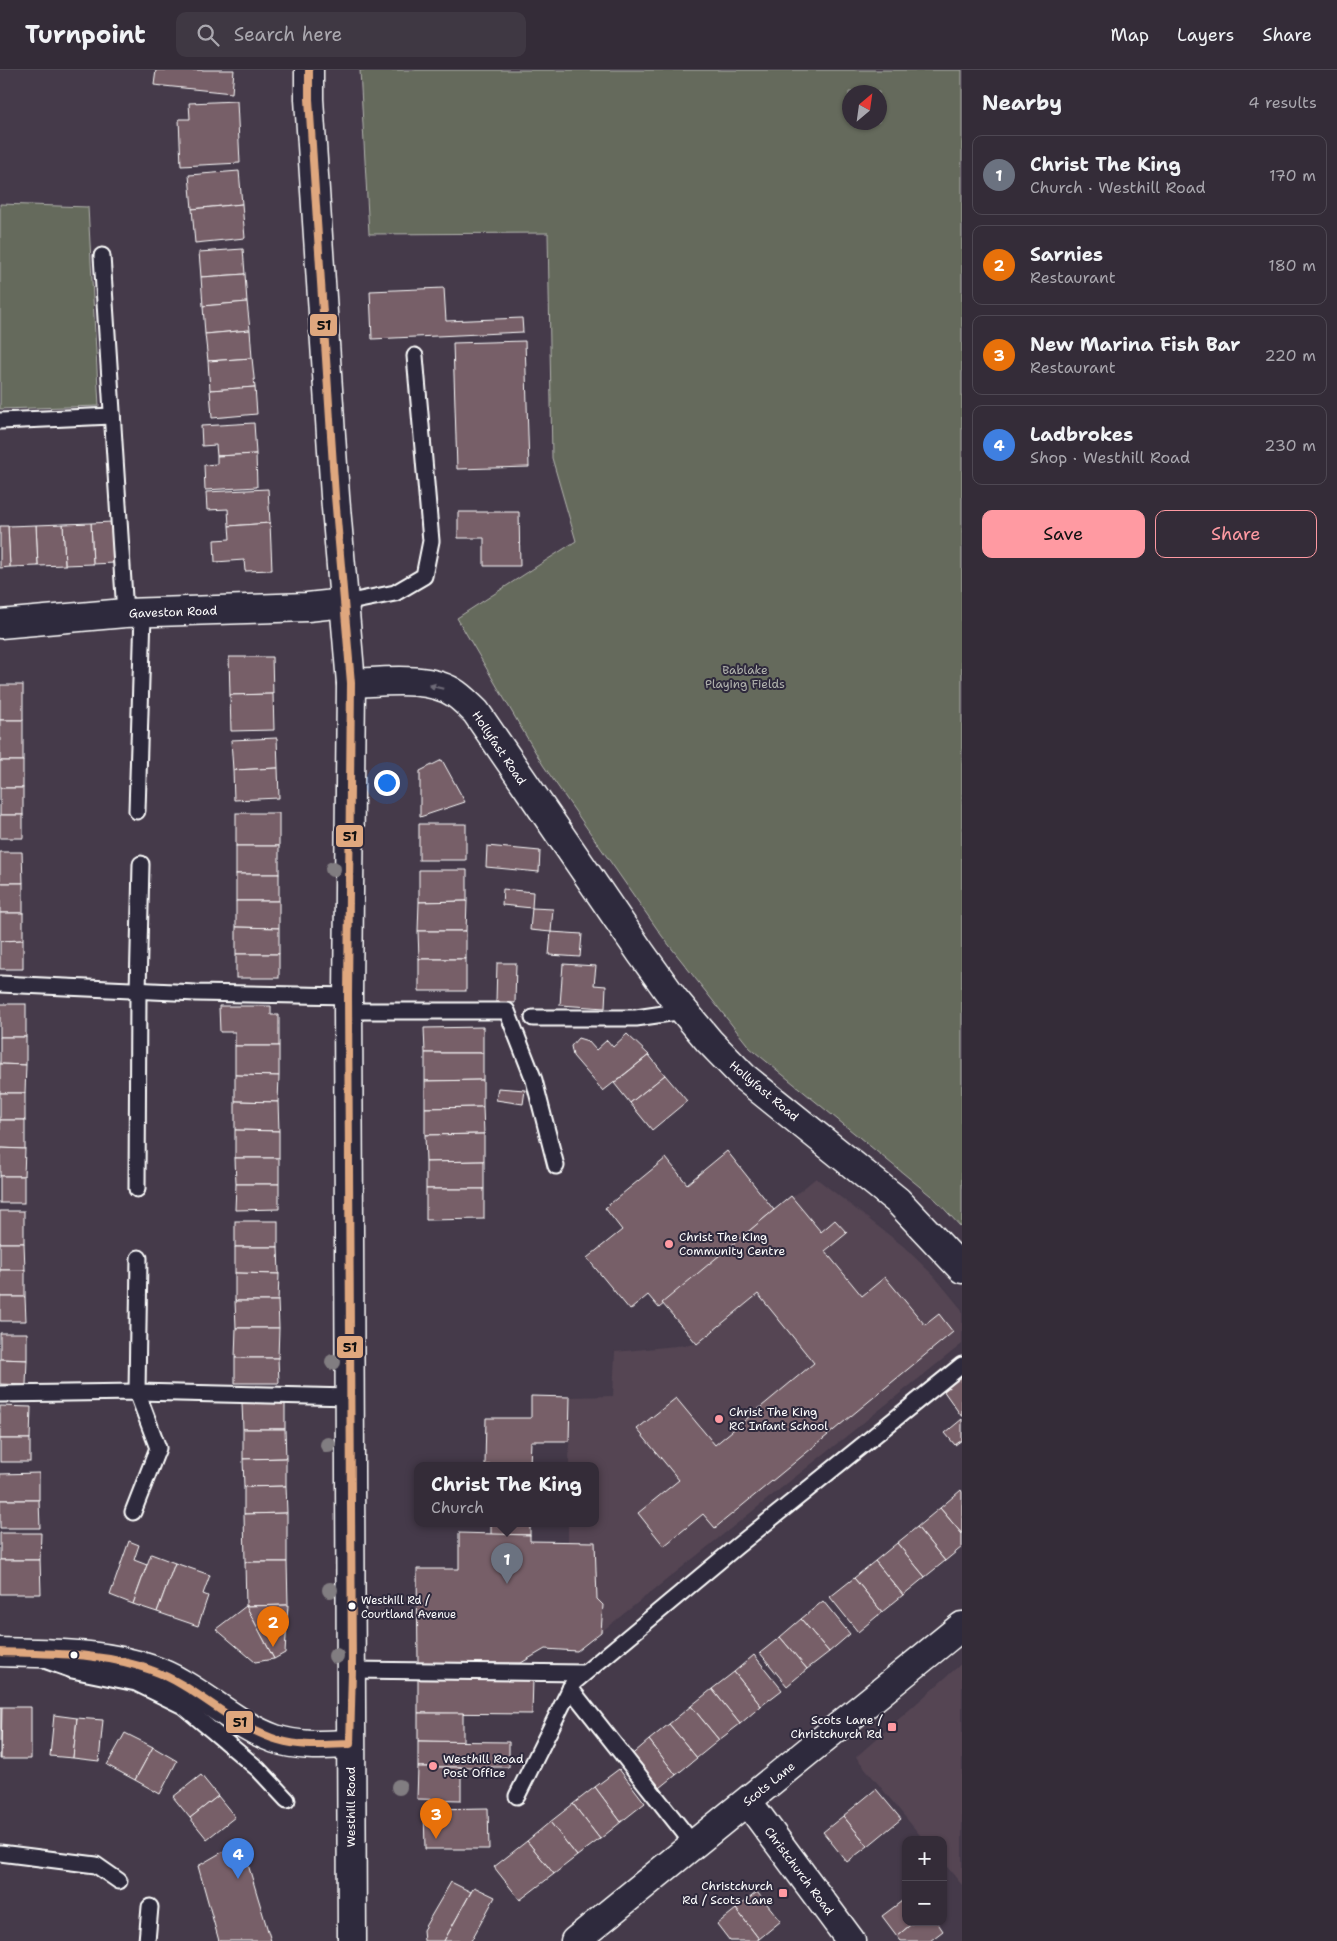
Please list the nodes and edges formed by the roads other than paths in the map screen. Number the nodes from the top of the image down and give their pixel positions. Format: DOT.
graph roads {
  1 [pos="309,70"];
  2 [pos="102,256"];
  3 [pos="415,356"];
  4 [pos="112,416"];
  5 [pos="0,420"];
  6 [pos="345,603"];
  7 [pos="134,613"];
  8 [pos="0,624"];
  9 [pos="351,684"];
  10 [pos="137,811"];
  11 [pos="141,864"];
  12 [pos="0,984"];
  13 [pos="138,991"];
  14 [pos="348,1004"];
  15 [pos="684,1011"];
  16 [pos="533,1018"];
  17 [pos="556,1166"];
  18 [pos="137,1189"];
  19 [pos="139,1258"];
  20 [pos="962,1269"];
  21 [pos="962,1365"];
  22 [pos="137,1392"];
  23 [pos="0,1394"];
  24 [pos="350,1397"];
  25 [pos="132,1512"];
  26 [pos="962,1626"];
  27 [pos="0,1652"];
  28 [pos="27,1653"];
  29 [pos="352,1670"];
  30 [pos="584,1674"];
  31 [pos="570,1688"];
  32 [pos="350,1744"];
  33 [pos="517,1796"];
  34 [pos="287,1800"];
  35 [pos="748,1802"];
  36 [pos="694,1845"];
  37 [pos="0,1853"];
  38 [pos="120,1881"];
  39 [pos="150,1907"];
  40 [pos="147,1941"];
  41 [pos="352,1941"];
  42 [pos="575,1941"];
  43 [pos="851,1941"];
  1 -- 6 [label="street"];
  2 -- 4 [label="lane"];
  3 -- 6 [label="lane"];
  4 -- 5 [label="lane"];
  4 -- 7 [label="lane"];
  6 -- 7 [label="street, Gaveston Road"];
  6 -- 9 [label="street"];
  7 -- 8 [label="street, Gaveston Road"];
  7 -- 10 [label="lane"];
  9 -- 14 [label="street, Westhill Road"];
  15 -- 9 [label="street, Hollyfast Road, one-way"];
  11 -- 13 [label="lane"];
  12 -- 13 [label="lane"];
  13 -- 14 [label="lane"];
  13 -- 18 [label="lane"];
  14 -- 17 [label="lane"];
  14 -- 24 [label="street, Westhill Road"];
  15 -- 16 [label="lane"];
  15 -- 20 [label="street, Hollyfast Road"];
  19 -- 22 [label="lane"];
  21 -- 30 [label="lane"];
  22 -- 23 [label="lane"];
  22 -- 24 [label="lane"];
  22 -- 25 [label="lane"];
  24 -- 29 [label="street, Westhill Road"];
  26 -- 35 [label="street, Scots Lane"];
  27 -- 28 [label="street"];
  28 -- 32 [label="street"];
  28 -- 34 [label="lane"];
  29 -- 30 [label="lane"];
  29 -- 32 [label="street, Westhill Road"];
  30 -- 31 [label="lane"];
  31 -- 33 [label="lane"];
  31 -- 36 [label="lane"];
  32 -- 41 [label="street, Westhill Road"];
  35 -- 36 [label="street, Scots Lane"];
  35 -- 43 [label="street, Christchurch Road"];
  36 -- 42 [label="street, Scots Lane"];
  37 -- 38 [label="lane"];
  39 -- 40 [label="lane"];
}
